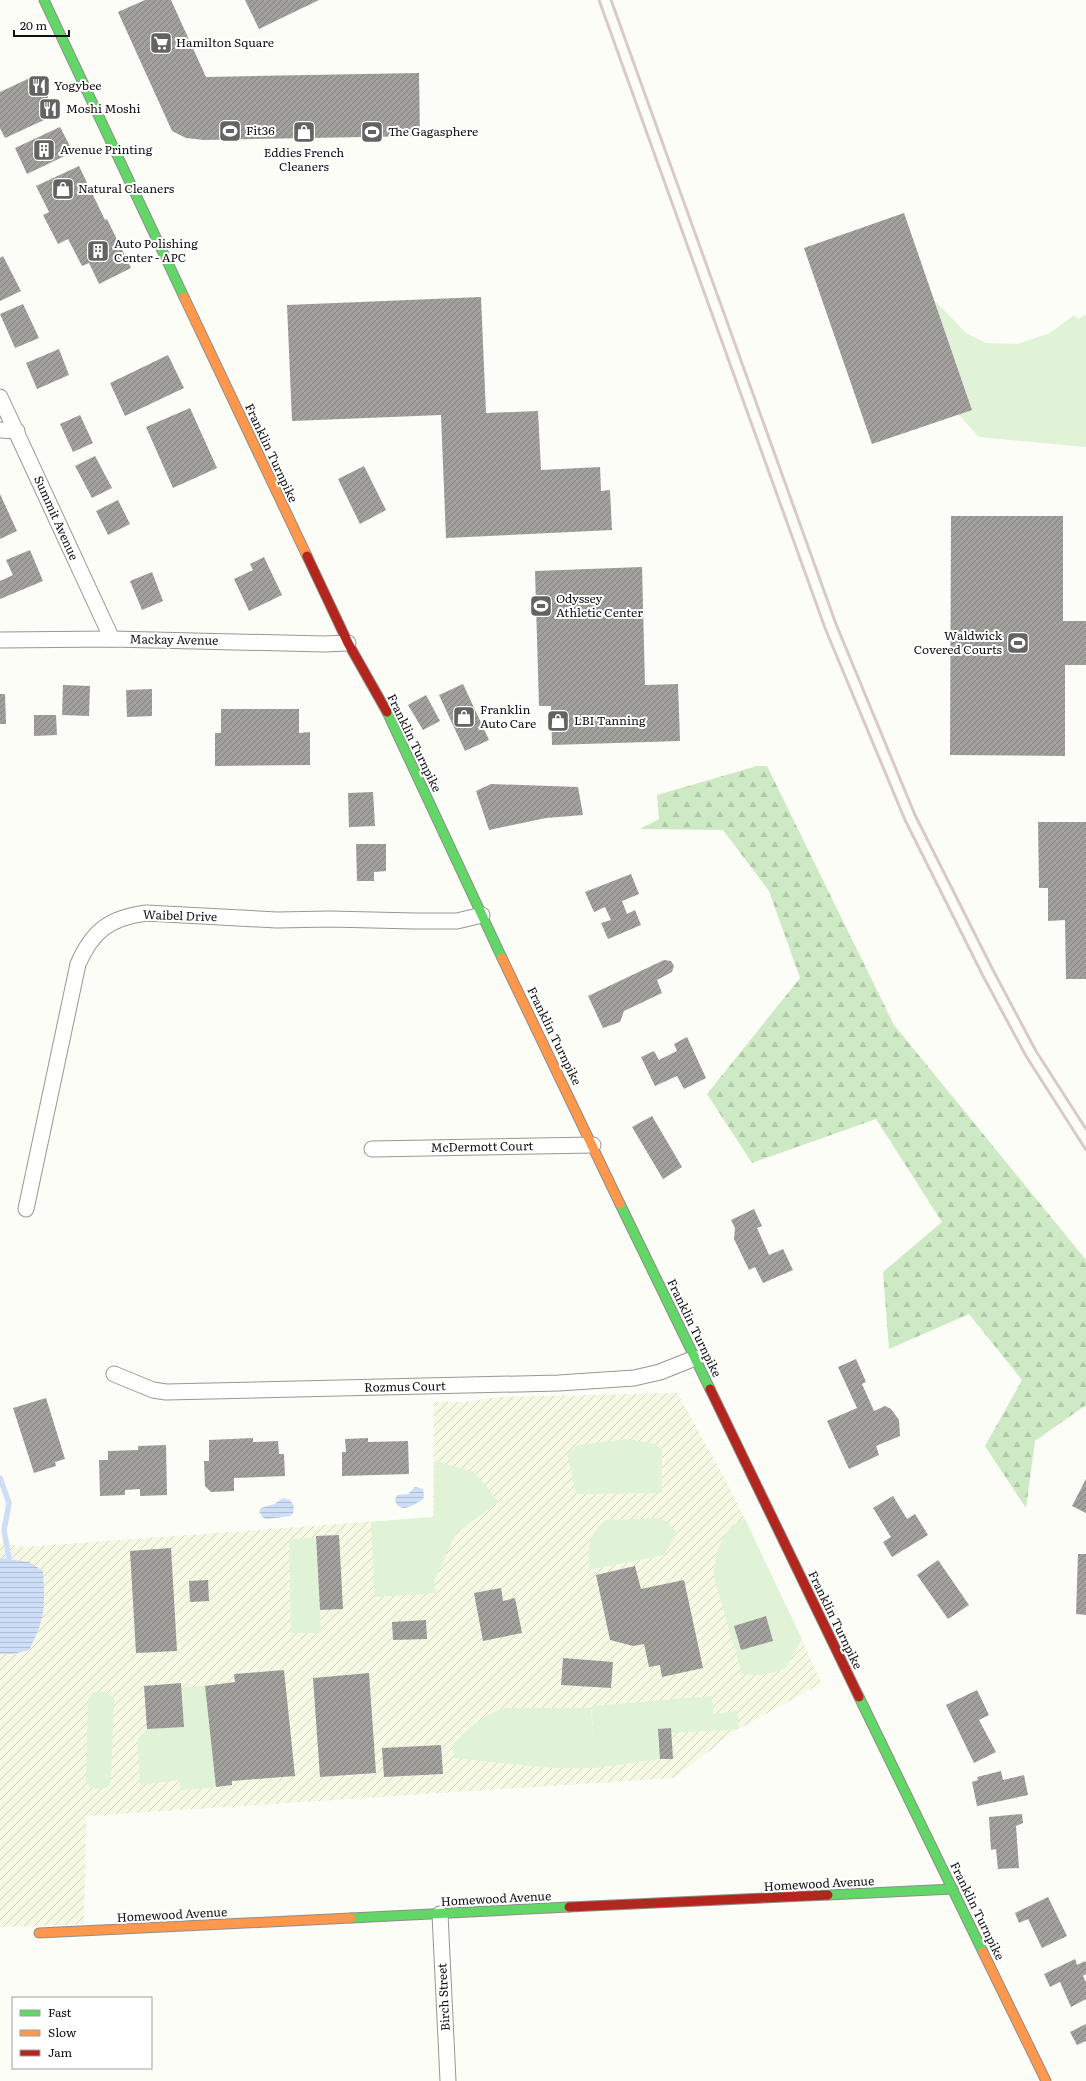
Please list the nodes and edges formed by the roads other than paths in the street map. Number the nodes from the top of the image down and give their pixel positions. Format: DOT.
graph roads {
  1 [pos="44,0"];
  2 [pos="0,397"];
  3 [pos="0,430"];
  4 [pos="17,431"];
  5 [pos="112,639"];
  6 [pos="0,640"];
  7 [pos="348,643"];
  8 [pos="482,915"];
  9 [pos="593,1145"];
  10 [pos="372,1149"];
  11 [pos="26,1209"];
  12 [pos="695,1358"];
  13 [pos="114,1374"];
  14 [pos="953,1889"];
  15 [pos="440,1914"];
  16 [pos="39,1933"];
  17 [pos="448,2081"];
  18 [pos="1046,2081"];
  1 -- 7 [label="main road, Franklin Turnpike"];
  2 -- 4 [label="street, Summit Avenue"];
  3 -- 4 [label="street"];
  4 -- 5 [label="street, Summit Avenue"];
  5 -- 6 [label="street, Mackay Avenue"];
  5 -- 7 [label="street, Mackay Avenue"];
  7 -- 8 [label="main road, Franklin Turnpike"];
  8 -- 9 [label="main road, Franklin Turnpike"];
  8 -- 11 [label="street, Waibel Drive"];
  9 -- 10 [label="street, McDermott Court"];
  9 -- 12 [label="main road, Franklin Turnpike"];
  12 -- 13 [label="street, Rozmus Court"];
  12 -- 14 [label="main road, Franklin Turnpike"];
  14 -- 15 [label="main road, Homewood Avenue"];
  14 -- 18 [label="main road, Franklin Turnpike"];
  15 -- 16 [label="main road, Homewood Avenue"];
  15 -- 17 [label="street, Birch Street"];
}
